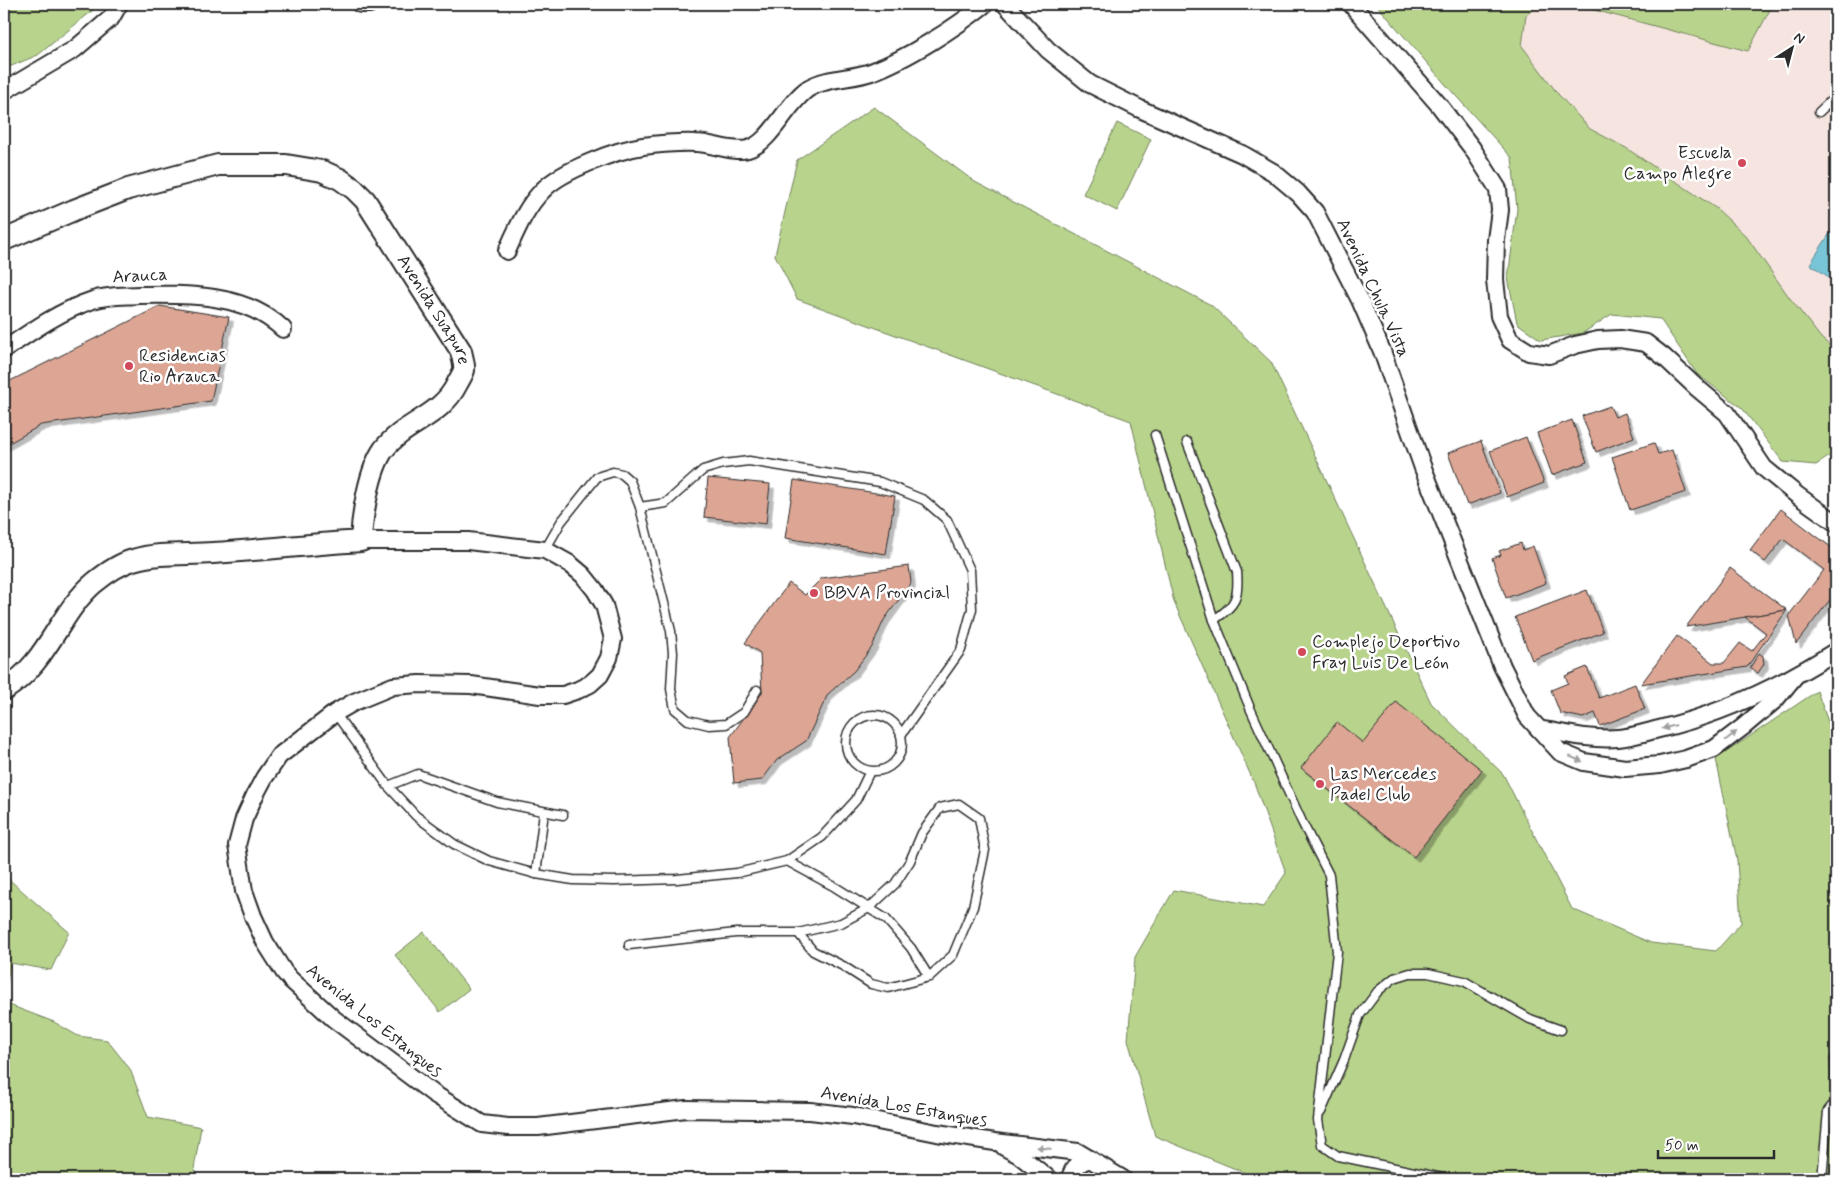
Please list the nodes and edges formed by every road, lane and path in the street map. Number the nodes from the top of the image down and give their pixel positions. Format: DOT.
graph roads {
  1 [pos="119,4"];
  2 [pos="360,4"];
  3 [pos="370,4"];
  4 [pos="985,4"];
  5 [pos="1005,4"];
  6 [pos="1351,4"];
  7 [pos="4,91"];
  8 [pos="1836,96"];
  9 [pos="1819,112"];
  10 [pos="4,240"];
  11 [pos="507,251"];
  12 [pos="283,329"];
  13 [pos="4,350"];
  14 [pos="1155,435"];
  15 [pos="1186,442"];
  16 [pos="640,507"];
  17 [pos="1836,523"];
  18 [pos="361,541"];
  19 [pos="546,550"];
  20 [pos="1214,620"];
  21 [pos="1836,651"];
  22 [pos="1795,676"];
  23 [pos="4,690"];
  24 [pos="757,690"];
  25 [pos="335,713"];
  26 [pos="1539,729"];
  27 [pos="901,734"];
  28 [pos="870,771"];
  29 [pos="388,786"];
  30 [pos="544,812"];
  31 [pos="563,815"];
  32 [pos="787,861"];
  33 [pos="536,874"];
  34 [pos="869,908"];
  35 [pos="798,933"];
  36 [pos="629,946"];
  37 [pos="929,977"];
  38 [pos="1561,1030"];
  39 [pos="1835,1059"];
  40 [pos="1836,1079"];
  41 [pos="1836,1105"];
  42 [pos="1318,1120"];
  43 [pos="995,1142"];
  44 [pos="1090,1159"];
  45 [pos="1049,1179"];
  46 [pos="1070,1179"];
  47 [pos="1123,1179"];
  48 [pos="1447,1179"];
  49 [pos="1822,1179"];
  1 -- 7 [label="street"];
  2 -- 3 [label="street"];
  4 -- 11 [label="street"];
  5 -- 26 [label="street, Avenida Chula Vista"];
  6 -- 17 [label="street"];
  8 -- 9 [label="lane"];
  10 -- 18 [label="street, Avenida Suapure"];
  12 -- 13 [label="street, Arauca"];
  14 -- 20 [label="lane"];
  15 -- 20 [label="lane"];
  16 -- 19 [label="lane"];
  16 -- 24 [label="lane"];
  16 -- 27 [label="lane"];
  18 -- 19 [label="street, Avenida Los Estanques"];
  18 -- 23 [label="street"];
  19 -- 25 [label="street, Avenida Los Estanques"];
  20 -- 42 [label="lane"];
  21 -- 22 [label="street, Avenida Chula Vista"];
  22 -- 26 [label="street, Avenida Chula Vista, one-way"];
  26 -- 22 [label="street, Avenida Chula Vista, one-way"];
  25 -- 29 [label="lane"];
  25 -- 43 [label="street, Avenida Los Estanques"];
  27 -- 28 [label="lane"];
  27 -- 28 [label="lane"];
  28 -- 32 [label="lane"];
  29 -- 30 [label="lane"];
  29 -- 33 [label="lane"];
  30 -- 31 [label="lane"];
  30 -- 33 [label="lane"];
  32 -- 33 [label="lane"];
  32 -- 34 [label="lane"];
  34 -- 35 [label="lane"];
  34 -- 37 [label="lane"];
  34 -- 37 [label="lane"];
  35 -- 36 [label="lane"];
  35 -- 37 [label="lane"];
  38 -- 42 [label="lane"];
  39 -- 40 [label="lane"];
  41 -- 49 [label="lane"];
  42 -- 48 [label="lane"];
  44 -- 43 [label="street, Avenida Los Estanques, one-way"];
  43 -- 45 [label="street, Avenida Los Estanques"];
  44 -- 46 [label="street"];
  44 -- 47 [label="street, Avenida Los Estanques"];
}
